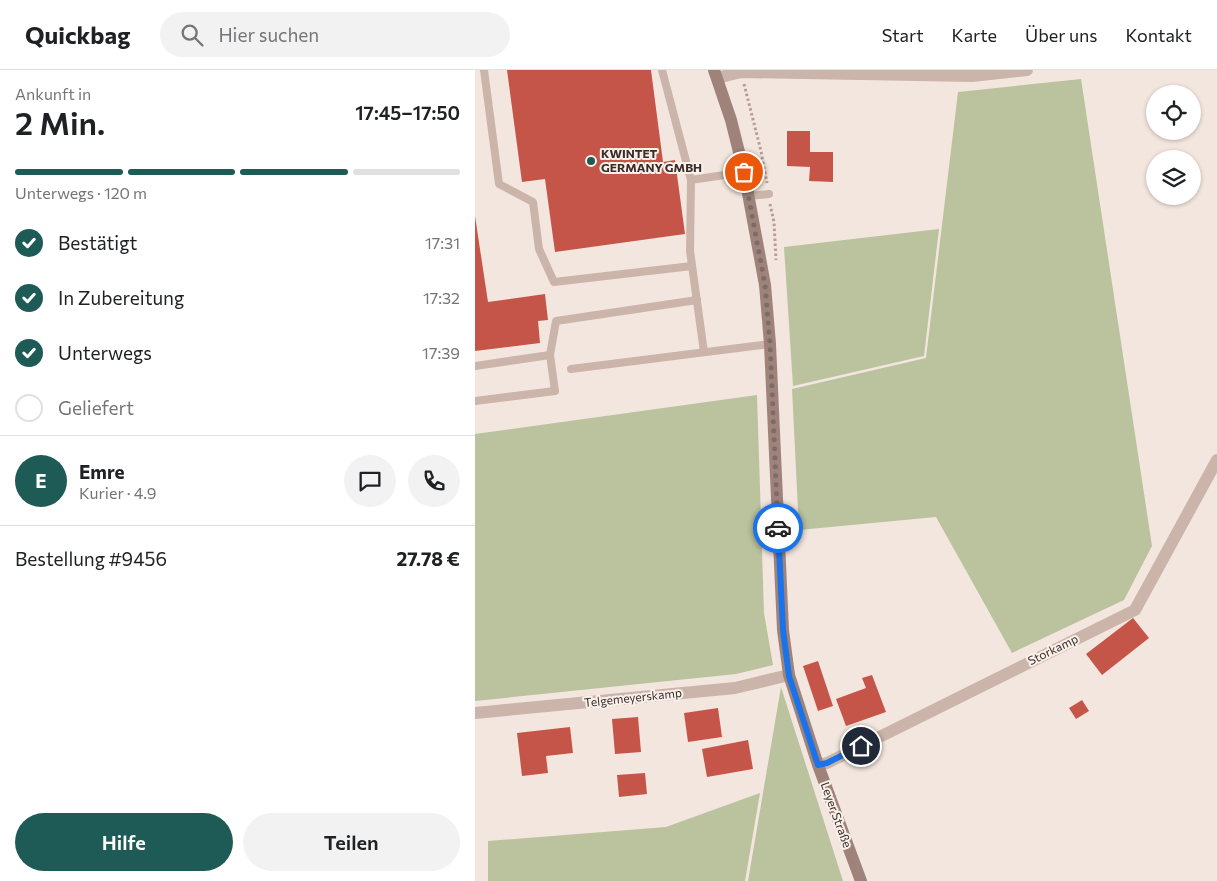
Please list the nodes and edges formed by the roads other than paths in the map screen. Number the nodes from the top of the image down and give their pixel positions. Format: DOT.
graph roads {
  1 [pos="484,70"];
  2 [pos="662,70"];
  3 [pos="1027,70"];
  4 [pos="716,74"];
  5 [pos="744,172"];
  6 [pos="691,180"];
  7 [pos="769,194"];
  8 [pos="749,196"];
  9 [pos="692,266"];
  10 [pos="697,300"];
  11 [pos="770,344"];
  12 [pos="704,352"];
  13 [pos="550,355"];
  14 [pos="475,366"];
  15 [pos="571,369"];
  16 [pos="475,401"];
  17 [pos="1217,460"];
  18 [pos="789,676"];
  19 [pos="475,714"];
  20 [pos="818,765"];
  21 [pos="861,881"];
  1 -- 9 [label="lane"];
  2 -- 6 [label="lane"];
  3 -- 4 [label="street"];
  4 -- 5 [label="street, Leyer Straße"];
  5 -- 6 [label="lane"];
  5 -- 8 [label="street, Leyer Straße"];
  6 -- 9 [label="lane"];
  7 -- 8 [label="lane"];
  8 -- 11 [label="street, Leyer Straße"];
  9 -- 10 [label="lane"];
  10 -- 12 [label="lane"];
  10 -- 13 [label="lane"];
  11 -- 12 [label="lane"];
  11 -- 18 [label="street, Leyer Straße"];
  12 -- 15 [label="lane"];
  13 -- 14 [label="lane"];
  13 -- 16 [label="lane"];
  17 -- 20 [label="street, Storkamp"];
  18 -- 19 [label="street, Telgemeyerskamp"];
  18 -- 20 [label="street, Leyer Straße"];
  20 -- 21 [label="street, Leyer Straße"];
}
